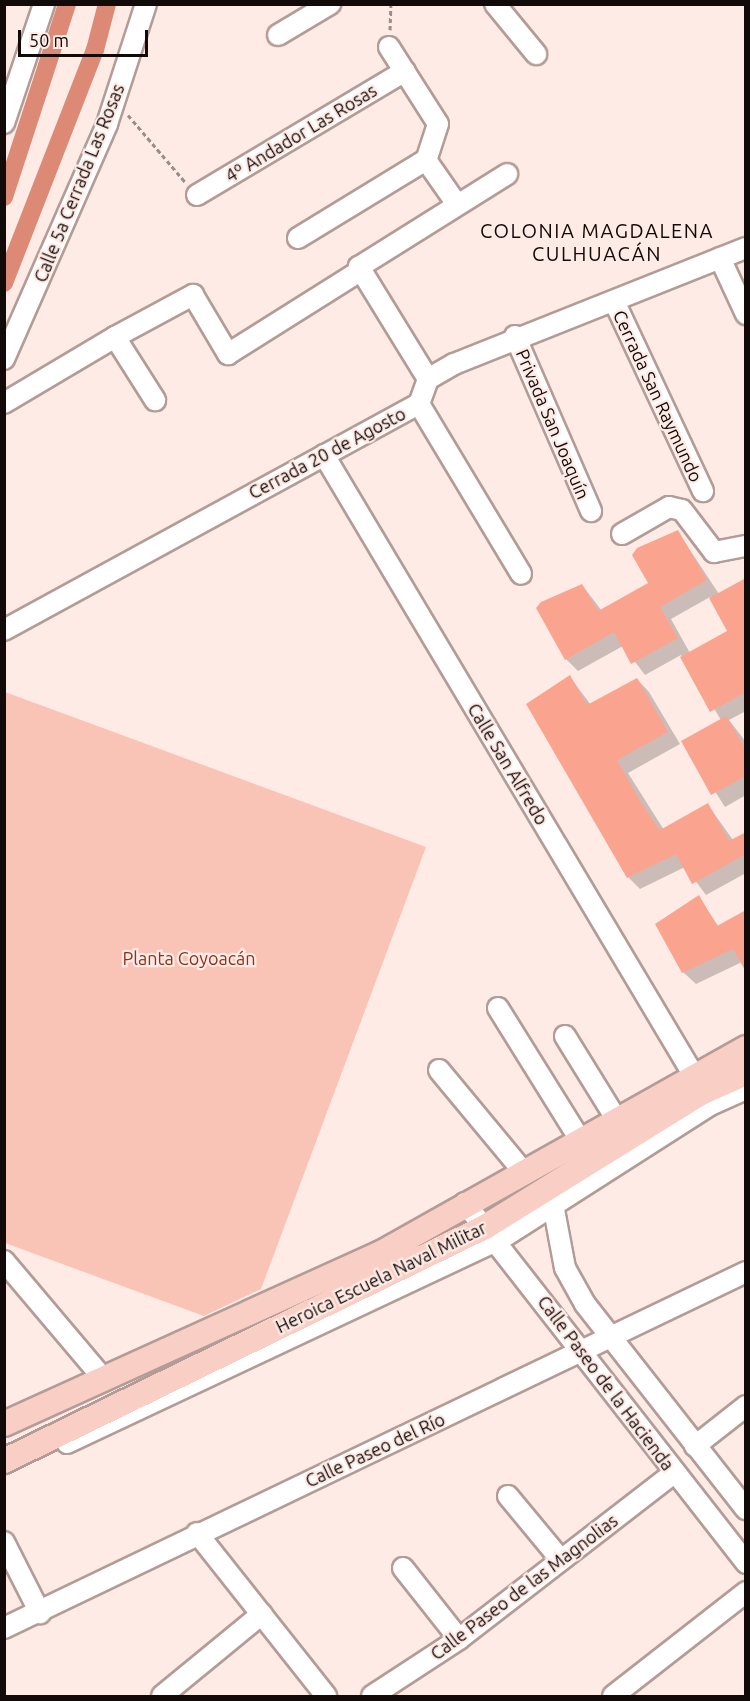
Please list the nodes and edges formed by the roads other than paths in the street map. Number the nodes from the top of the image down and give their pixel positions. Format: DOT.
graph roads {
  1 [pos="44,4"];
  2 [pos="146,4"];
  3 [pos="330,4"];
  4 [pos="495,4"];
  5 [pos="278,35"];
  6 [pos="389,47"];
  7 [pos="536,54"];
  8 [pos="405,71"];
  9 [pos="4,123"];
  10 [pos="426,160"];
  11 [pos="507,174"];
  12 [pos="197,195"];
  13 [pos="456,203"];
  14 [pos="298,238"];
  15 [pos="746,248"];
  16 [pos="720,258"];
  17 [pos="363,265"];
  18 [pos="614,301"];
  19 [pos="746,314"];
  20 [pos="515,336"];
  21 [pos="115,337"];
  22 [pos="4,359"];
  23 [pos="428,379"];
  24 [pos="155,400"];
  25 [pos="4,404"];
  26 [pos="420,404"];
  27 [pos="324,454"];
  28 [pos="703,491"];
  29 [pos="591,511"];
  30 [pos="622,534"];
  31 [pos="746,546"];
  32 [pos="521,574"];
  33 [pos="4,630"];
  34 [pos="498,1008"];
  35 [pos="565,1036"];
  36 [pos="746,1048"];
  37 [pos="440,1070"];
  38 [pos="746,1073"];
  39 [pos="693,1074"];
  40 [pos="746,1089"];
  41 [pos="615,1117"];
  42 [pos="579,1138"];
  43 [pos="522,1170"];
  44 [pos="552,1198"];
  45 [pos="465,1203"];
  46 [pos="492,1233"];
  47 [pos="4,1261"];
  48 [pos="746,1272"];
  49 [pos="609,1339"];
  50 [pos="580,1353"];
  51 [pos="102,1377"];
  52 [pos="746,1406"];
  53 [pos="4,1424"];
  54 [pos="695,1446"];
  55 [pos="4,1461"];
  56 [pos="4,1473"];
  57 [pos="674,1473"];
  58 [pos="508,1496"];
  59 [pos="746,1509"];
  60 [pos="197,1533"];
  61 [pos="4,1542"];
  62 [pos="742,1550"];
  63 [pos="561,1560"];
  64 [pos="404,1568"];
  65 [pos="746,1592"];
  66 [pos="40,1613"];
  67 [pos="262,1614"];
  68 [pos="4,1628"];
  69 [pos="459,1639"];
  70 [pos="162,1696"];
  71 [pos="326,1696"];
  72 [pos="372,1696"];
  73 [pos="614,1696"];
  1 -- 9 [label="street"];
  2 -- 22 [label="street, Calle 5a Cerrada Las Rosas"];
  3 -- 5 [label="street"];
  4 -- 7 [label="street"];
  6 -- 8 [label="street"];
  8 -- 10 [label="street"];
  8 -- 12 [label="street, 4º Andador Las Rosas"];
  10 -- 13 [label="street"];
  10 -- 14 [label="street"];
  11 -- 13 [label="street"];
  13 -- 17 [label="street"];
  15 -- 16 [label="street"];
  16 -- 18 [label="street"];
  16 -- 19 [label="street"];
  17 -- 21 [label="street"];
  17 -- 23 [label="street"];
  18 -- 20 [label="street"];
  18 -- 28 [label="street, Cerrada San Raymundo"];
  20 -- 23 [label="street"];
  20 -- 29 [label="street, Privada San Joaquín"];
  21 -- 24 [label="street"];
  21 -- 25 [label="street"];
  23 -- 26 [label="street, Cerrada 20 de Agosto"];
  26 -- 27 [label="street, Cerrada 20 de Agosto"];
  26 -- 32 [label="street"];
  27 -- 33 [label="street, Cerrada 20 de Agosto"];
  27 -- 39 [label="street, Calle San Alfredo"];
  30 -- 31 [label="street"];
  34 -- 42 [label="street"];
  35 -- 41 [label="street"];
  36 -- 39 [label="main road, Heroica Escuela Naval Militar"];
  37 -- 43 [label="street"];
  38 -- 44 [label="main road, Heroica Escuela Naval Militar"];
  39 -- 41 [label="main road, Heroica Escuela Naval Militar"];
  40 -- 44 [label="street, Heroica Escuela Naval Militar"];
  41 -- 42 [label="main road, Heroica Escuela Naval Militar"];
  42 -- 43 [label="main road, Heroica Escuela Naval Militar"];
  43 -- 45 [label="main road, Heroica Escuela Naval Militar"];
  44 -- 46 [label="main road, Heroica Escuela Naval Militar"];
  44 -- 49 [label="street, Calle Paseo de la Hacienda"];
  45 -- 46 [label="street, Calle Paseo de la Hacienda"];
  45 -- 51 [label="main road, Heroica Escuela Naval Militar"];
  46 -- 50 [label="street, Calle Paseo de la Hacienda"];
  46 -- 55 [label="main road, Heroica Escuela Naval Militar"];
  46 -- 56 [label="street, Heroica Escuela Naval Militar"];
  47 -- 51 [label="street"];
  48 -- 49 [label="street, Calle Paseo del Río"];
  49 -- 50 [label="street, Calle Paseo del Río"];
  49 -- 54 [label="street, Calle Paseo de la Hacienda"];
  50 -- 57 [label="street, Calle Paseo de la Hacienda"];
  50 -- 60 [label="street, Calle Paseo del Río"];
  51 -- 53 [label="main road, Heroica Escuela Naval Militar"];
  52 -- 54 [label="street"];
  54 -- 59 [label="street, Calle Paseo de la Hacienda"];
  57 -- 62 [label="street, Calle Paseo de la Hacienda"];
  57 -- 63 [label="street, Calle Paseo de las Magnolias"];
  58 -- 63 [label="street"];
  60 -- 66 [label="street, Calle Paseo del Río"];
  60 -- 67 [label="street"];
  61 -- 66 [label="street"];
  63 -- 69 [label="street, Calle Paseo de las Magnolias"];
  64 -- 69 [label="street"];
  65 -- 73 [label="street"];
  66 -- 68 [label="street, Calle Paseo del Río"];
  67 -- 70 [label="street"];
  67 -- 71 [label="street"];
  69 -- 72 [label="street, Calle Paseo de las Magnolias"];
}
